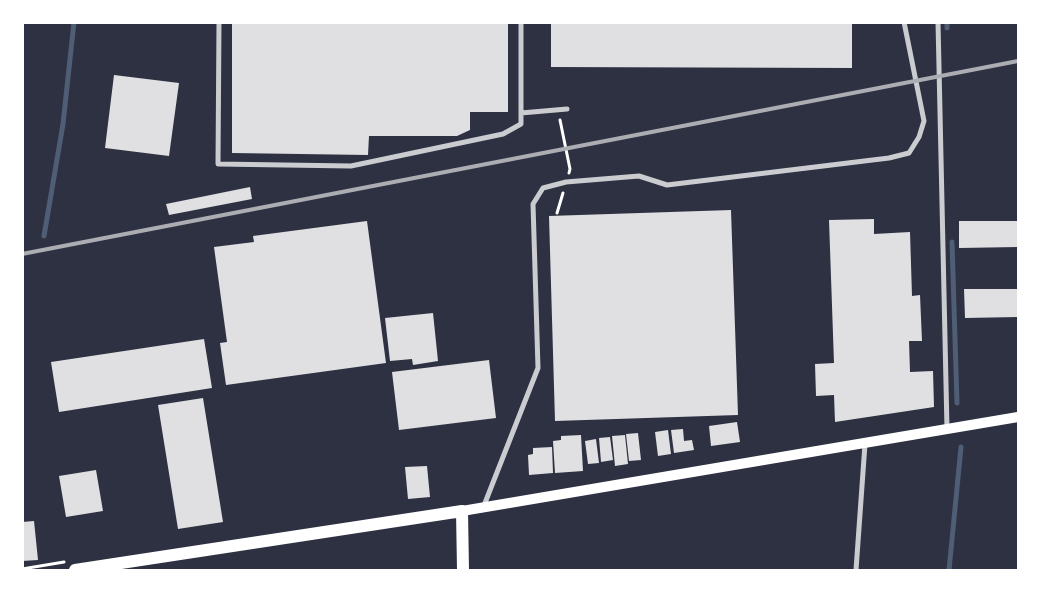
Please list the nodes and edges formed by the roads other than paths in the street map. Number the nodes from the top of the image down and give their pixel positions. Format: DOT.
graph roads {
  1 [pos="219,22"];
  2 [pos="521,22"];
  3 [pos="904,22"];
  4 [pos="938,22"];
  5 [pos="567,109"];
  6 [pos="521,113"];
  7 [pos="1018,417"];
  8 [pos="947,430"];
  9 [pos="865,444"];
  10 [pos="483,508"];
  11 [pos="462,511"];
  12 [pos="75,570"];
  13 [pos="463,570"];
  14 [pos="856,570"];
  1 -- 6 [label="street"];
  2 -- 6 [label="street"];
  3 -- 10 [label="street"];
  4 -- 8 [label="street"];
  5 -- 6 [label="street"];
  7 -- 8 [label="main road"];
  8 -- 9 [label="main road"];
  9 -- 10 [label="main road"];
  9 -- 14 [label="street"];
  10 -- 11 [label="main road"];
  11 -- 12 [label="main road"];
  11 -- 13 [label="main road"];
}
